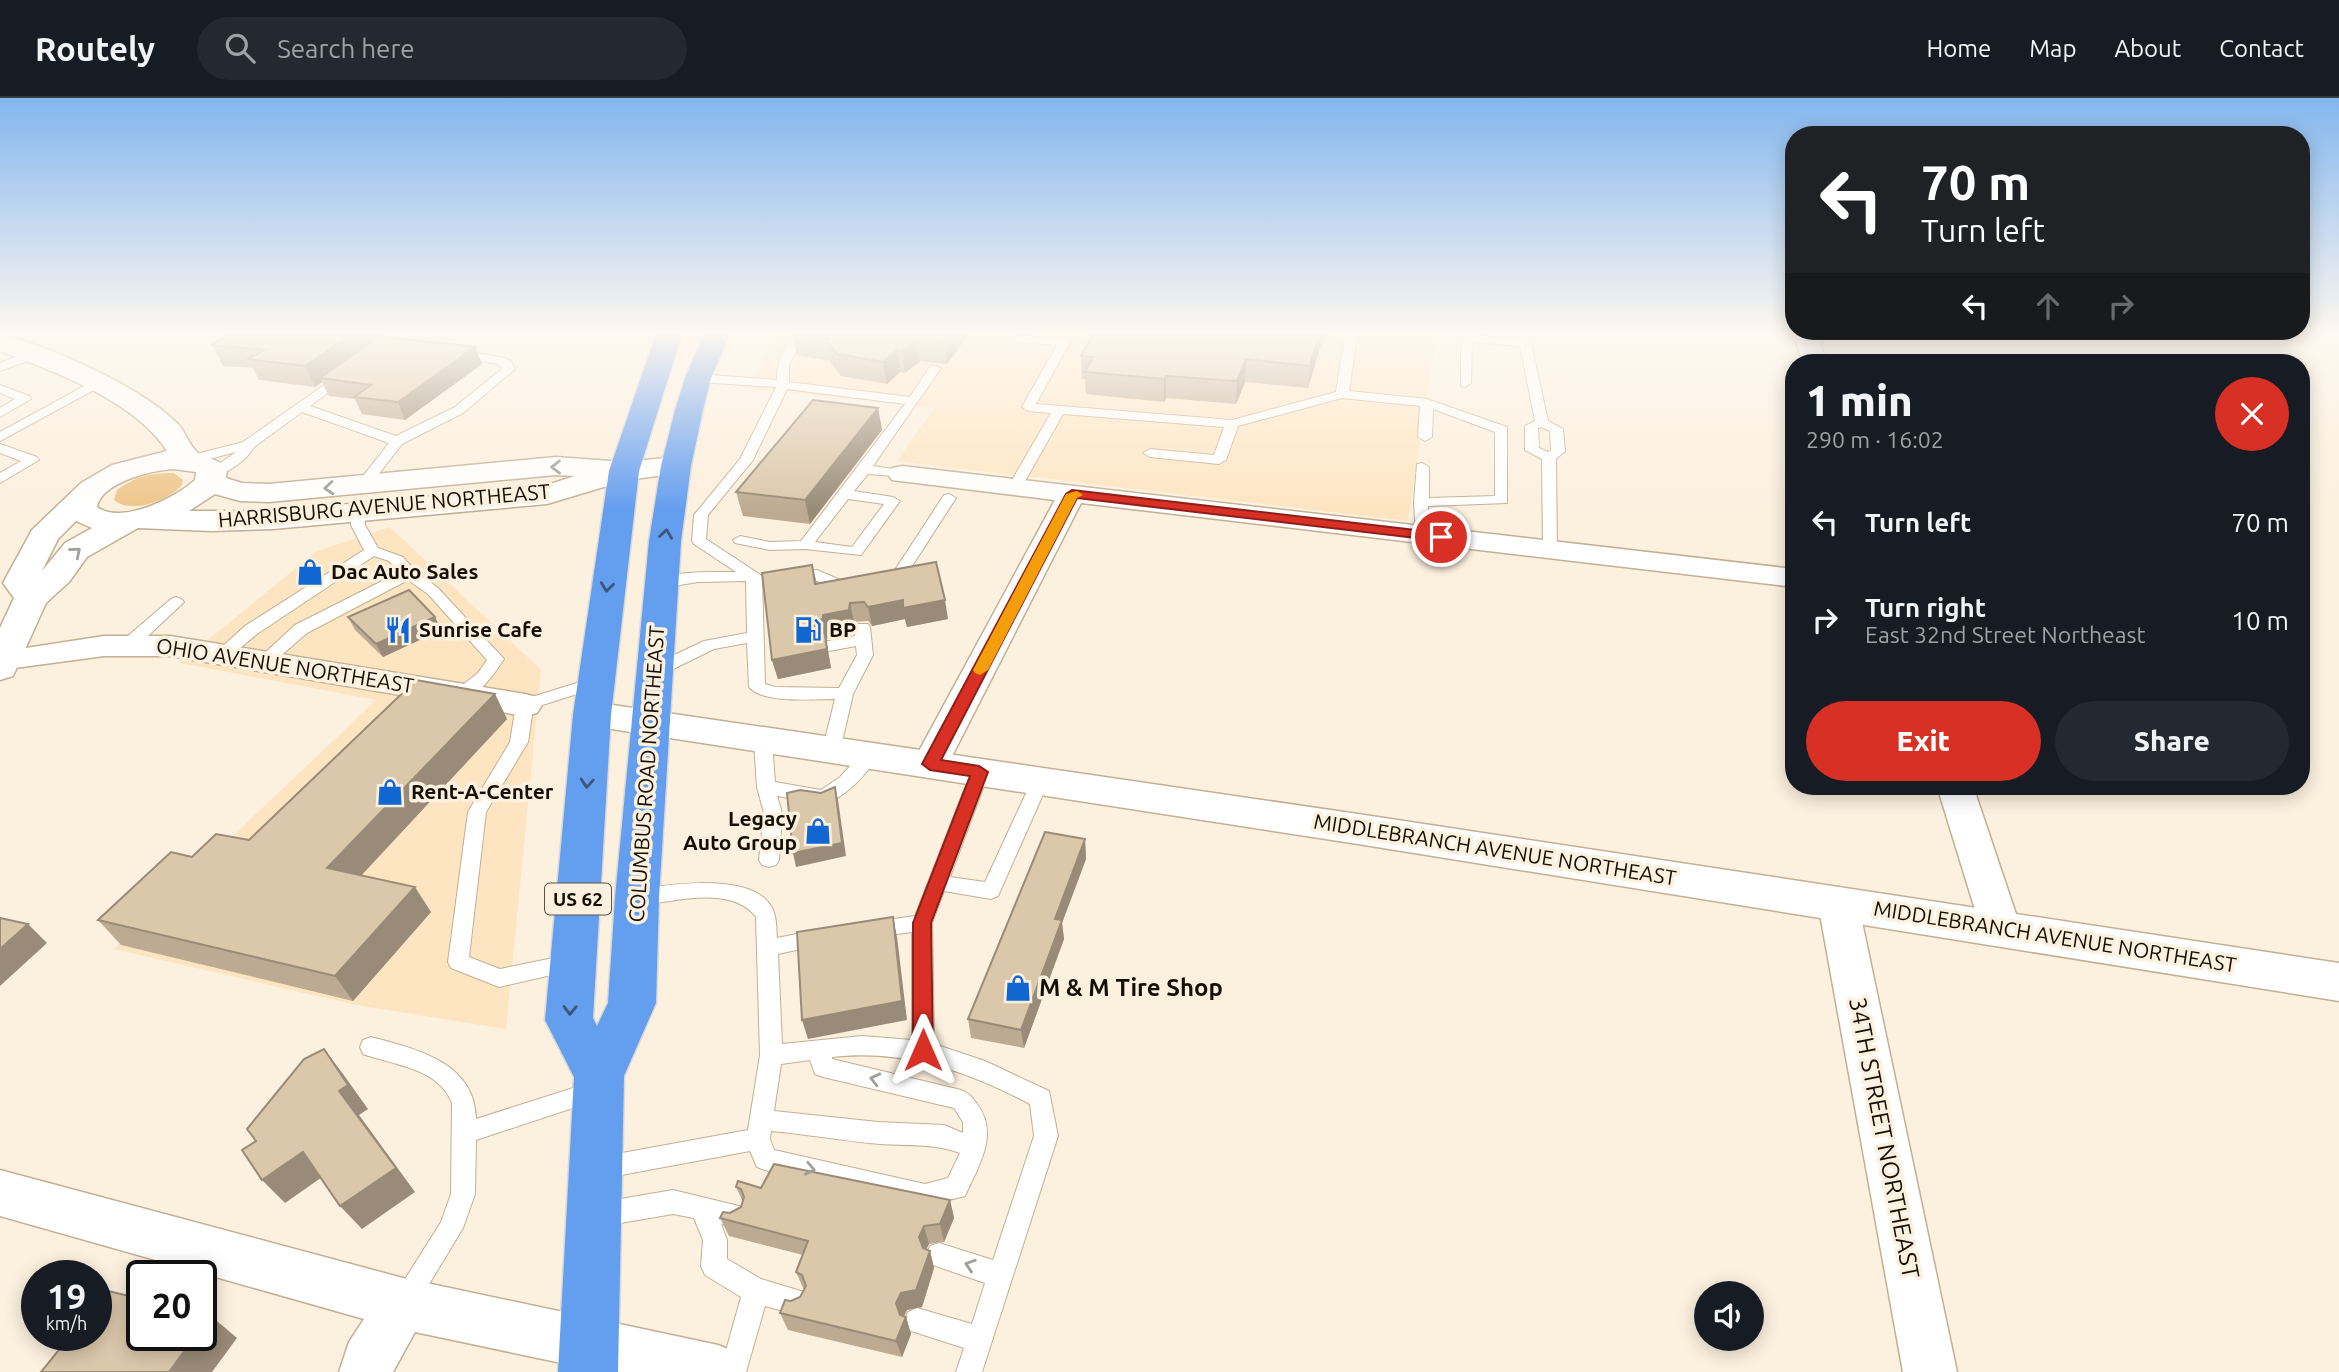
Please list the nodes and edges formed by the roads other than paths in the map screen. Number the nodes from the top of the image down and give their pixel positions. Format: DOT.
graph roads {
  1 [pos="4,390"];
  2 [pos="84,390"];
  3 [pos="109,390"];
  4 [pos="322,390"];
  5 [pos="483,390"];
  6 [pos="650,390"];
  7 [pos="695,390"];
  8 [pos="780,390"];
  9 [pos="827,390"];
  10 [pos="920,390"];
  11 [pos="1037,390"];
  12 [pos="1343,390"];
  13 [pos="1536,390"];
  14 [pos="1342,394"];
  15 [pos="913,401"];
  16 [pos="1427,403"];
  17 [pos="300,407"];
  18 [pos="1059,410"];
  19 [pos="0,413"];
  20 [pos="145,414"];
  21 [pos="1542,423"];
  22 [pos="1232,424"];
  23 [pos="0,437"];
  24 [pos="1425,437"];
  25 [pos="397,441"];
  26 [pos="248,446"];
  27 [pos="0,448"];
  28 [pos="1150,453"];
  29 [pos="1549,457"];
  30 [pos="676,466"];
  31 [pos="1422,467"];
  32 [pos="200,469"];
  33 [pos="864,469"];
  34 [pos="624,471"];
  35 [pos="902,474"];
  36 [pos="110,477"];
  37 [pos="0,479"];
  38 [pos="1015,487"];
  39 [pos="844,494"];
  40 [pos="1072,494"];
  41 [pos="949,498"];
  42 [pos="360,499"];
  43 [pos="82,502"];
  44 [pos="1422,502"];
  45 [pos="137,519"];
  46 [pos="1421,535"];
  47 [pos="740,540"];
  48 [pos="805,545"];
  49 [pos="1550,550"];
  50 [pos="372,551"];
  51 [pos="409,574"];
  52 [pos="766,576"];
  53 [pos="1785,577"];
  54 [pos="661,583"];
  55 [pos="31,598"];
  56 [pos="176,602"];
  57 [pos="755,637"];
  58 [pos="128,645"];
  59 [pos="829,646"];
  60 [pos="5,652"];
  61 [pos="221,655"];
  62 [pos="775,655"];
  63 [pos="756,658"];
  64 [pos="263,662"];
  65 [pos="655,671"];
  66 [pos="459,694"];
  67 [pos="845,694"];
  68 [pos="594,699"];
  69 [pos="525,705"];
  70 [pos="650,724"];
  71 [pos="763,742"];
  72 [pos="831,751"];
  73 [pos="869,756"];
  74 [pos="930,764"];
  75 [pos="979,772"];
  76 [pos="1040,781"];
  77 [pos="766,787"];
  78 [pos="1958,795"];
  79 [pos="769,860"];
  80 [pos="937,882"];
  81 [pos="637,898"];
  82 [pos="1838,903"];
  83 [pos="922,923"];
  84 [pos="2001,929"];
  85 [pos="767,948"];
  86 [pos="573,962"];
  87 [pos="2338,984"];
  88 [pos="370,1047"];
  89 [pos="819,1050"];
  90 [pos="923,1050"];
  91 [pos="771,1055"];
  92 [pos="599,1083"];
  93 [pos="760,1129"];
  94 [pos="464,1133"];
  95 [pos="975,1148"];
  96 [pos="595,1192"];
  97 [pos="0,1193"];
  98 [pos="702,1207"];
  99 [pos="738,1216"];
  100 [pos="939,1255"];
  101 [pos="1001,1275"];
  102 [pos="756,1291"];
  103 [pos="798,1302"];
  104 [pos="402,1304"];
  105 [pos="917,1321"];
  106 [pos="979,1339"];
  107 [pos="588,1357"];
  108 [pos="366,1372"];
  109 [pos="718,1372"];
  110 [pos="733,1372"];
  111 [pos="969,1372"];
  112 [pos="1930,1372"];
  1 -- 19 [label="lane"];
  2 -- 23 [label="lane"];
  3 -- 20 [label="street"];
  4 -- 17 [label="lane"];
  5 -- 25 [label="lane"];
  6 -- 34 [label="highway, US 62"];
  7 -- 30 [label="highway, US 62"];
  8 -- 52 [label="lane"];
  9 -- 15 [label="lane"];
  10 -- 15 [label="lane"];
  11 -- 18 [label="lane"];
  12 -- 14 [label="lane"];
  13 -- 21 [label="lane"];
  14 -- 16 [label="lane"];
  14 -- 22 [label="lane"];
  15 -- 33 [label="lane"];
  16 -- 24 [label="lane"];
  16 -- 44 [label="lane"];
  17 -- 25 [label="lane"];
  17 -- 26 [label="lane"];
  18 -- 22 [label="lane"];
  18 -- 38 [label="lane"];
  20 -- 32 [label="street"];
  20 -- 36 [label="street"];
  21 -- 29 [label="lane"];
  21 -- 29 [label="lane"];
  22 -- 28 [label="lane"];
  25 -- 42 [label="lane"];
  26 -- 32 [label="lane"];
  26 -- 32 [label="lane"];
  27 -- 37 [label="lane"];
  29 -- 49 [label="lane"];
  30 -- 34 [label="street, HARRISBURG AVENUE NORTHEAST"];
  54 -- 30 [label="highway, COLUMBUS ROAD NORTHEAST / US 62, one-way"];
  31 -- 44 [label="lane"];
  32 -- 36 [label="street, HARRISBURG AVENUE NORTHEAST"];
  42 -- 32 [label="street, HARRISBURG AVENUE NORTHEAST, one-way"];
  32 -- 45 [label="street"];
  33 -- 35 [label="lane"];
  33 -- 39 [label="lane"];
  34 -- 42 [label="street, HARRISBURG AVENUE NORTHEAST"];
  34 -- 68 [label="highway, US 62, one-way"];
  35 -- 38 [label="street"];
  36 -- 43 [label="street"];
  38 -- 40 [label="street"];
  39 -- 48 [label="lane"];
  39 -- 48 [label="lane"];
  40 -- 46 [label="street"];
  40 -- 74 [label="street"];
  41 -- 52 [label="lane"];
  42 -- 45 [label="street, HARRISBURG AVENUE NORTHEAST"];
  42 -- 50 [label="lane"];
  43 -- 45 [label="street, HARRISBURG AVENUE NORTHEAST"];
  43 -- 55 [label="street"];
  44 -- 46 [label="lane"];
  55 -- 45 [label="street, one-way"];
  46 -- 49 [label="street"];
  47 -- 48 [label="lane"];
  49 -- 53 [label="street"];
  50 -- 51 [label="lane"];
  50 -- 61 [label="lane"];
  51 -- 64 [label="lane"];
  51 -- 66 [label="lane"];
  52 -- 54 [label="lane"];
  52 -- 57 [label="lane"];
  54 -- 65 [label="highway, COLUMBUS ROAD NORTHEAST / US 62"];
  55 -- 60 [label="street"];
  56 -- 58 [label="lane"];
  57 -- 63 [label="lane"];
  57 -- 65 [label="lane"];
  58 -- 60 [label="street, OHIO AVENUE NORTHEAST"];
  58 -- 61 [label="street, OHIO AVENUE NORTHEAST"];
  59 -- 67 [label="lane"];
  61 -- 64 [label="street, OHIO AVENUE NORTHEAST"];
  62 -- 63 [label="lane"];
  63 -- 67 [label="lane"];
  64 -- 66 [label="street, OHIO AVENUE NORTHEAST"];
  65 -- 70 [label="highway, COLUMBUS ROAD NORTHEAST / US 62"];
  66 -- 69 [label="street, OHIO AVENUE NORTHEAST"];
  67 -- 72 [label="lane"];
  68 -- 69 [label="lane"];
  68 -- 70 [label="street"];
  68 -- 86 [label="highway, US 62, one-way"];
  69 -- 86 [label="lane"];
  70 -- 71 [label="street, MIDDLEBRANCH AVENUE NORTHEAST"];
  70 -- 81 [label="highway, COLUMBUS ROAD NORTHEAST / US 62"];
  71 -- 72 [label="street, MIDDLEBRANCH AVENUE NORTHEAST"];
  71 -- 77 [label="lane"];
  72 -- 73 [label="street, MIDDLEBRANCH AVENUE NORTHEAST"];
  73 -- 74 [label="street, MIDDLEBRANCH AVENUE NORTHEAST"];
  73 -- 77 [label="lane"];
  74 -- 75 [label="street, MIDDLEBRANCH AVENUE NORTHEAST"];
  75 -- 76 [label="street, MIDDLEBRANCH AVENUE NORTHEAST"];
  75 -- 80 [label="lane"];
  76 -- 80 [label="lane"];
  76 -- 82 [label="street, MIDDLEBRANCH AVENUE NORTHEAST"];
  77 -- 79 [label="lane"];
  78 -- 84 [label="street"];
  80 -- 83 [label="lane"];
  81 -- 85 [label="lane"];
  81 -- 92 [label="highway, COLUMBUS ROAD NORTHEAST / US 62"];
  82 -- 84 [label="street, MIDDLEBRANCH AVENUE NORTHEAST"];
  82 -- 112 [label="street, 34TH STREET NORTHEAST"];
  83 -- 85 [label="lane"];
  83 -- 90 [label="lane"];
  84 -- 87 [label="street, MIDDLEBRANCH AVENUE NORTHEAST"];
  85 -- 91 [label="lane"];
  86 -- 92 [label="highway, US 62, one-way"];
  88 -- 94 [label="lane"];
  89 -- 90 [label="lane"];
  89 -- 91 [label="lane"];
  95 -- 89 [label="lane, one-way"];
  90 -- 101 [label="lane"];
  91 -- 93 [label="lane"];
  92 -- 94 [label="lane"];
  92 -- 96 [label="highway, COLUMBUS ROAD NORTHEAST / US 62"];
  93 -- 95 [label="lane"];
  93 -- 95 [label="lane, one-way"];
  93 -- 96 [label="lane"];
  94 -- 104 [label="lane"];
  96 -- 98 [label="lane"];
  96 -- 107 [label="highway, COLUMBUS ROAD NORTHEAST / US 62"];
  97 -- 104 [label="street"];
  98 -- 99 [label="lane"];
  98 -- 102 [label="lane"];
  101 -- 100 [label="lane, one-way"];
  101 -- 106 [label="lane"];
  102 -- 103 [label="lane"];
  102 -- 110 [label="lane"];
  104 -- 107 [label="street"];
  104 -- 108 [label="street"];
  105 -- 106 [label="lane"];
  106 -- 111 [label="lane"];
  107 -- 109 [label="street"];
}
